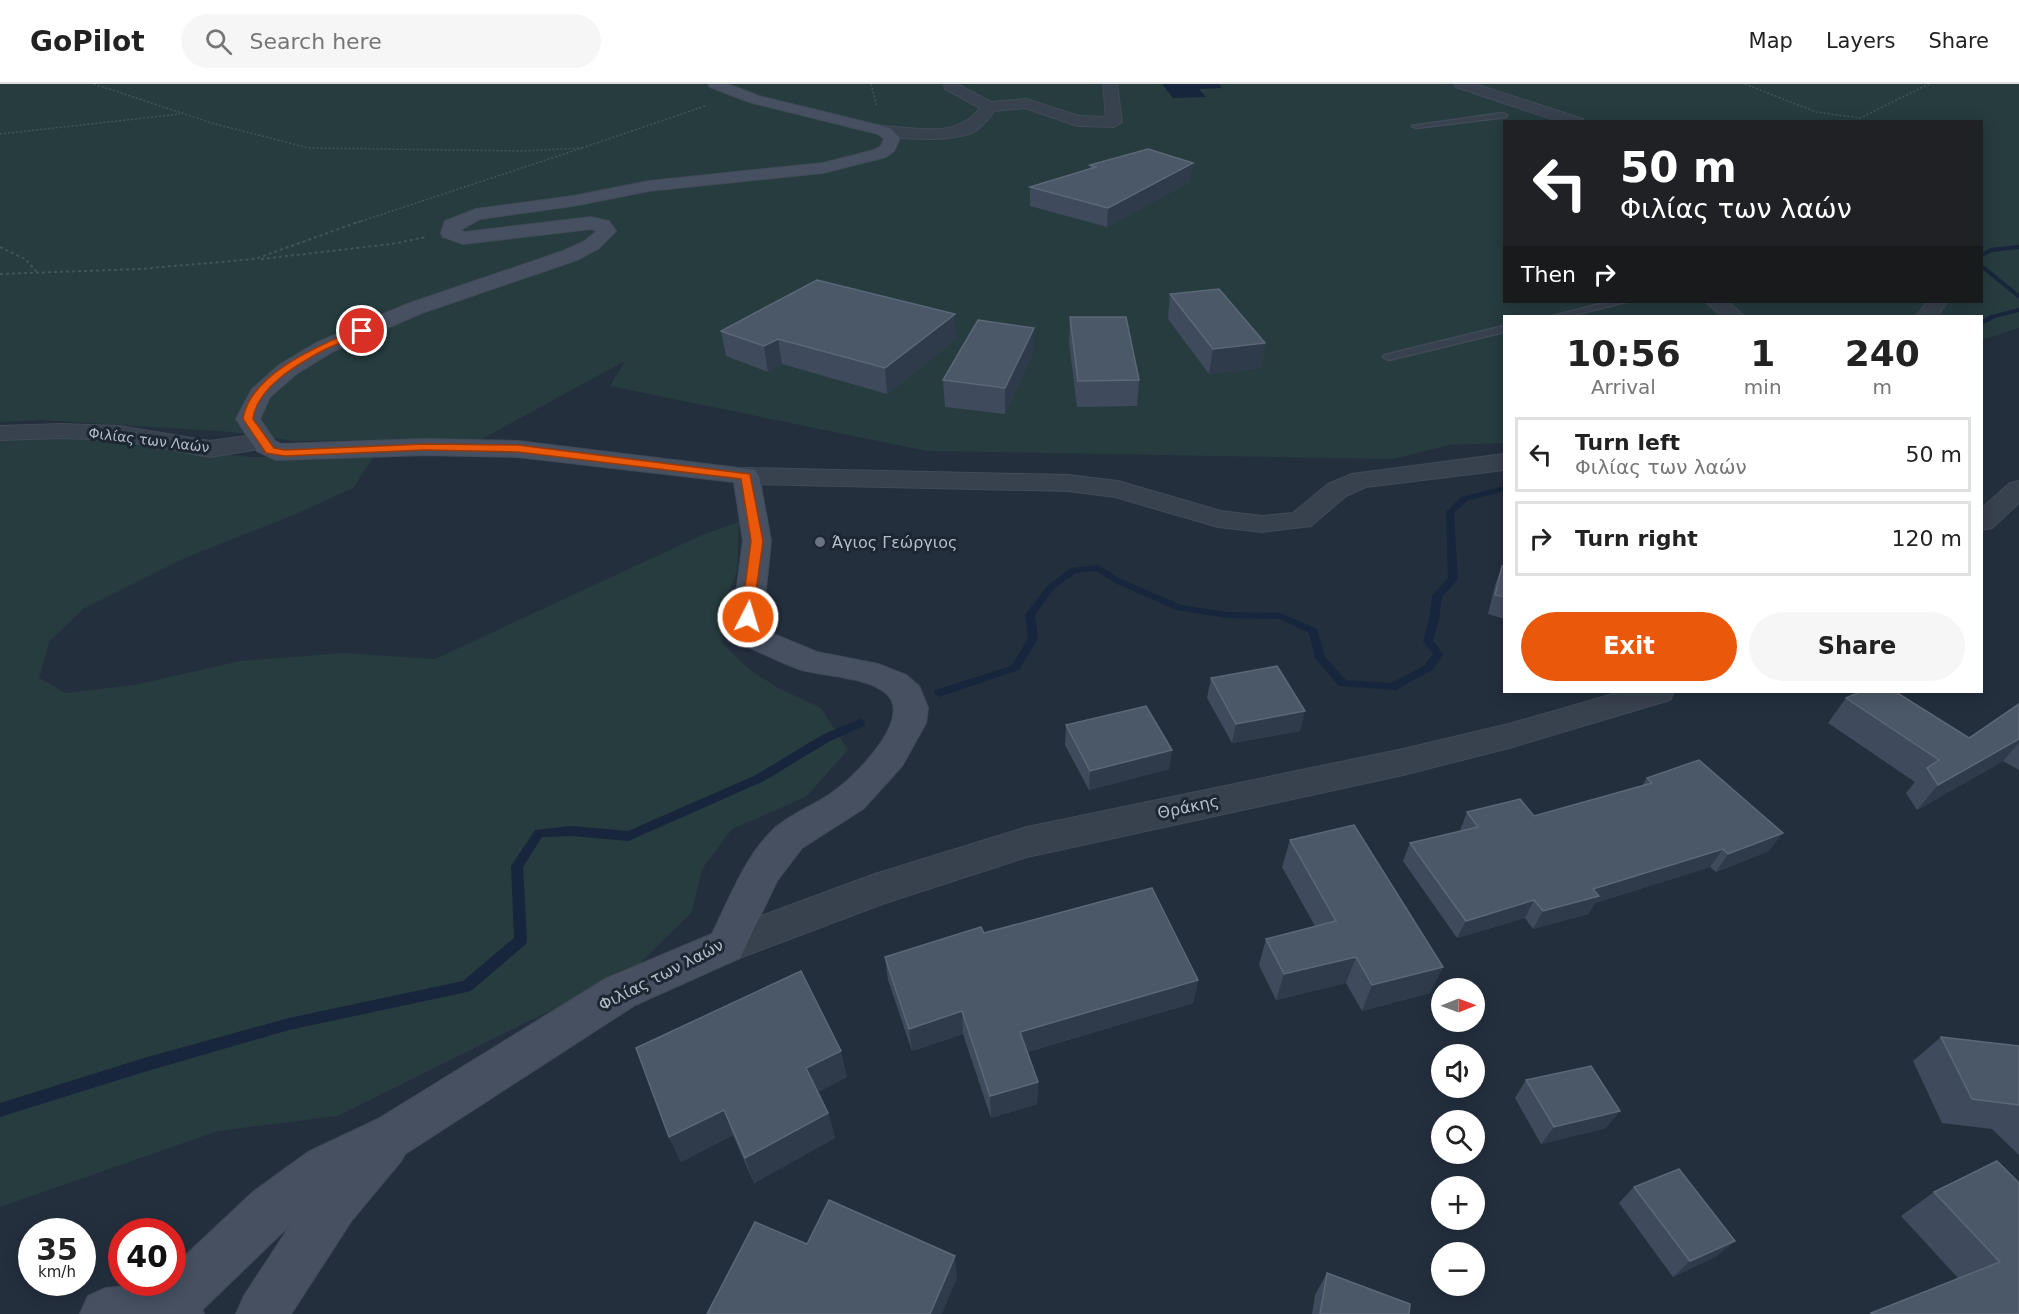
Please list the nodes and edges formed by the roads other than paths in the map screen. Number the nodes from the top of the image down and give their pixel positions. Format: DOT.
graph roads {
  1 [pos="715,84"];
  2 [pos="1110,84"];
  3 [pos="1463,84"];
  4 [pos="950,86"];
  5 [pos="989,107"];
  6 [pos="1507,118"];
  7 [pos="1572,120"];
  8 [pos="1416,126"];
  9 [pos="884,131"];
  10 [pos="1616,303"];
  11 [pos="1717,303"];
  12 [pos="1937,303"];
  13 [pos="1562,315"];
  14 [pos="1732,315"];
  15 [pos="1927,315"];
  16 [pos="1503,329"];
  17 [pos="1389,357"];
  18 [pos="0,433"];
  19 [pos="262,442"];
  20 [pos="1503,462"];
  21 [pos="746,476"];
  22 [pos="2019,489"];
  23 [pos="1998,518"];
  24 [pos="1655,693"];
  25 [pos="726,946"];
  26 [pos="394,1135"];
  27 [pos="172,1313"];
  28 [pos="106,1314"];
  29 [pos="262,1314"];
  1 -- 9 [label="street"];
  2 -- 5 [label="street"];
  3 -- 6 [label="street"];
  3 -- 7 [label="street"];
  4 -- 5 [label="street"];
  5 -- 9 [label="street"];
  6 -- 8 [label="lane"];
  9 -- 19 [label="street"];
  10 -- 13 [label="lane"];
  11 -- 14 [label="street"];
  12 -- 15 [label="street"];
  16 -- 17 [label="lane"];
  18 -- 19 [label="street, Φιλίας των Λαών"];
  19 -- 21 [label="street"];
  20 -- 21 [label="street"];
  21 -- 25 [label="street, Φιλίας των λαών"];
  22 -- 23 [label="street"];
  24 -- 25 [label="street, Θράκης"];
  25 -- 26 [label="street, Φιλίας των λαών"];
  26 -- 27 [label="street, Φιλίας των λαών"];
  26 -- 29 [label="street, Φιλίας των λαών"];
  27 -- 28 [label="street"];
}
